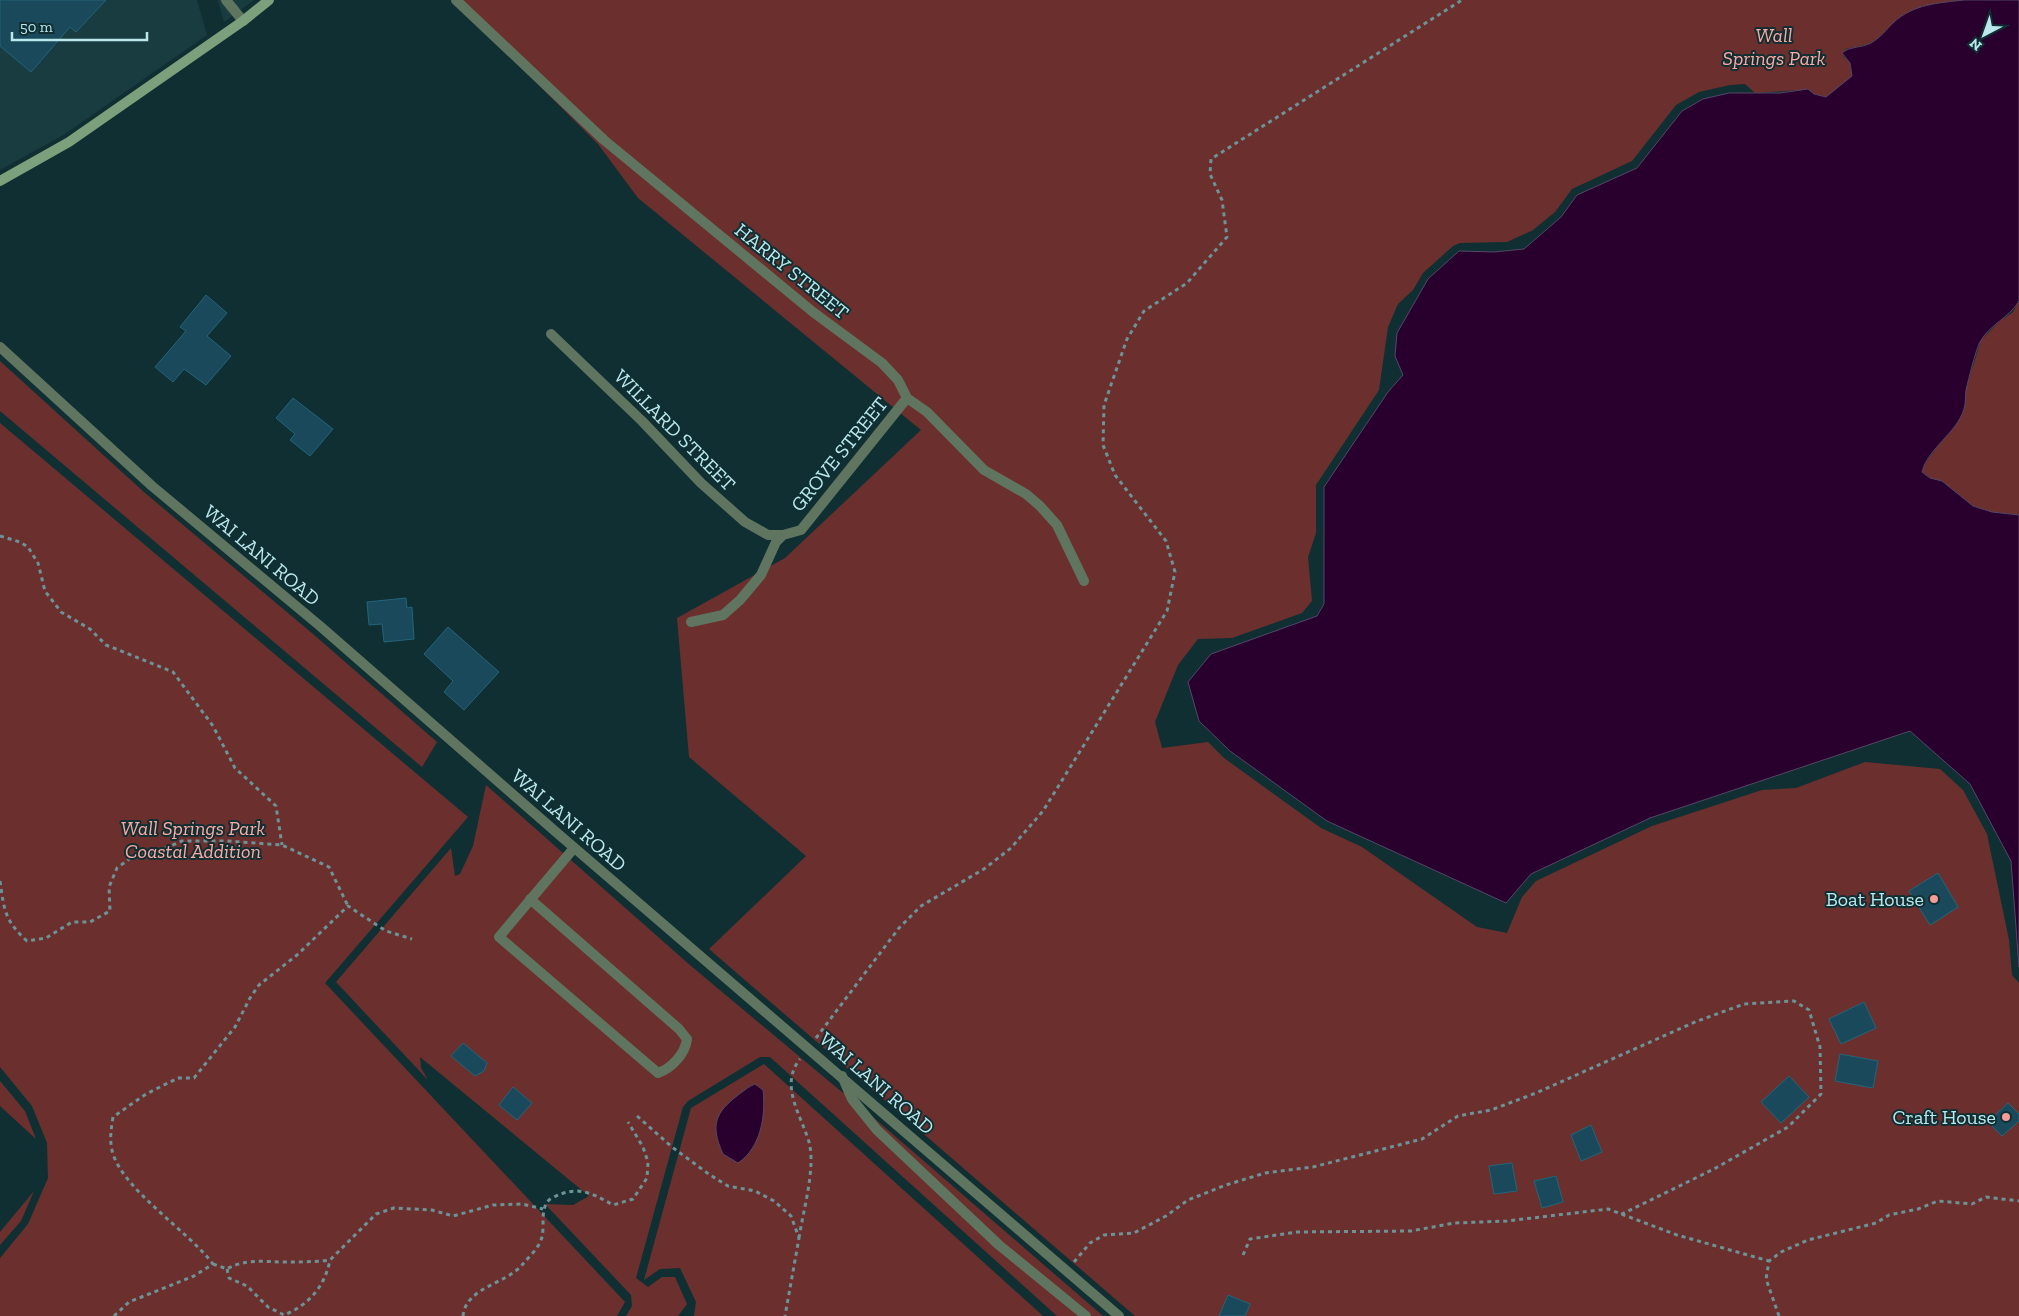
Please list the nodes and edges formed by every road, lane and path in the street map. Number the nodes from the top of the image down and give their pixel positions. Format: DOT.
graph roads {
  1 [pos="226,0"];
  2 [pos="269,0"];
  3 [pos="456,0"];
  4 [pos="1462,0"];
  5 [pos="243,21"];
  6 [pos="0,181"];
  7 [pos="551,334"];
  8 [pos="0,347"];
  9 [pos="907,398"];
  10 [pos="783,535"];
  11 [pos="0,536"];
  12 [pos="1084,581"];
  13 [pos="691,622"];
  14 [pos="282,845"];
  15 [pos="574,848"];
  16 [pos="0,881"];
  17 [pos="530,899"];
  18 [pos="348,906"];
  19 [pos="412,939"];
  20 [pos="809,1048"];
  21 [pos="841,1075"];
  22 [pos="636,1116"];
  23 [pos="628,1122"];
  24 [pos="2019,1201"];
  25 [pos="544,1209"];
  26 [pos="1620,1215"];
  27 [pos="799,1238"];
  28 [pos="1243,1255"];
  29 [pos="330,1260"];
  30 [pos="1770,1261"];
  31 [pos="214,1264"];
  32 [pos="227,1269"];
  33 [pos="1066,1270"];
  34 [pos="283,1315"];
  35 [pos="114,1316"];
  36 [pos="462,1316"];
  37 [pos="785,1316"];
  38 [pos="1086,1316"];
  39 [pos="1119,1316"];
  40 [pos="1779,1316"];
  1 -- 5 [label="street"];
  2 -- 5 [label="main road"];
  3 -- 9 [label="street, HARRY STREET"];
  4 -- 20 [label="path"];
  5 -- 6 [label="main road"];
  7 -- 10 [label="street, WILLARD STREET"];
  8 -- 15 [label="street, WAI LANI ROAD"];
  9 -- 10 [label="street, GROVE STREET"];
  9 -- 12 [label="street, HARRY STREET"];
  10 -- 13 [label="street, GROVE STREET"];
  11 -- 14 [label="path"];
  14 -- 16 [label="path"];
  14 -- 18 [label="path"];
  15 -- 17 [label="street"];
  15 -- 20 [label="street, WAI LANI ROAD"];
  17 -- 17 [label="street"];
  18 -- 19 [label="path"];
  18 -- 31 [label="path"];
  20 -- 21 [label="street, WAI LANI ROAD"];
  20 -- 27 [label="path"];
  21 -- 33 [label="street, WAI LANI ROAD"];
  21 -- 38 [label="street"];
  22 -- 27 [label="path"];
  23 -- 25 [label="path"];
  24 -- 30 [label="path"];
  25 -- 29 [label="path"];
  25 -- 36 [label="path"];
  26 -- 28 [label="path"];
  26 -- 30 [label="path"];
  26 -- 33 [label="path"];
  27 -- 37 [label="path"];
  29 -- 32 [label="path"];
  29 -- 34 [label="path"];
  30 -- 40 [label="path"];
  31 -- 32 [label="path"];
  31 -- 35 [label="path"];
  32 -- 34 [label="path"];
  33 -- 39 [label="street, WAI LANI ROAD"];
}
